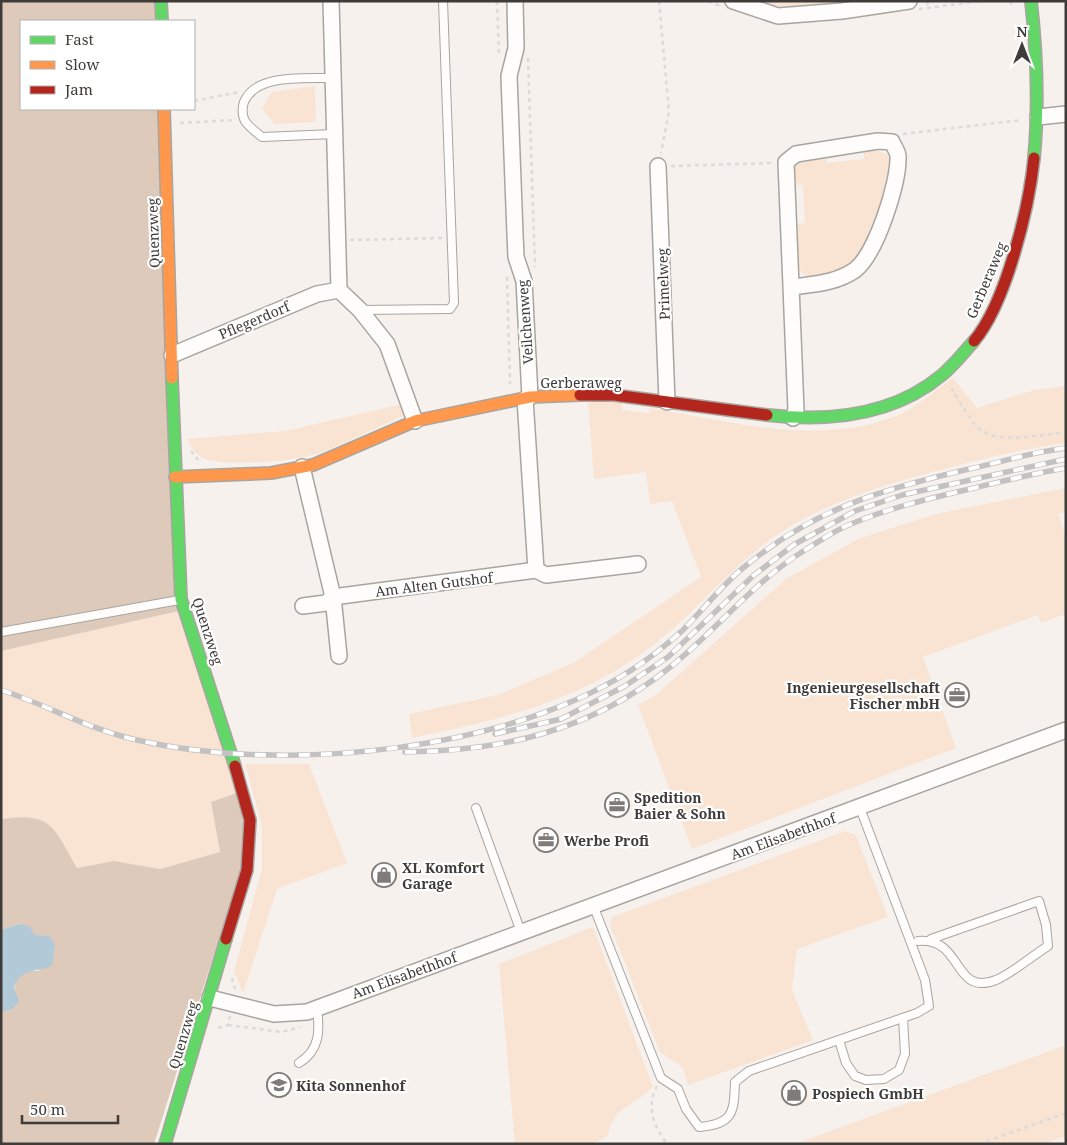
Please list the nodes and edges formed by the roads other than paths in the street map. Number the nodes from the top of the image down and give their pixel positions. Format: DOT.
graph roads {
  1 [pos="161,1"];
  2 [pos="331,1"];
  3 [pos="443,1"];
  4 [pos="515,1"];
  5 [pos="734,1"];
  6 [pos="909,1"];
  7 [pos="1031,1"];
  8 [pos="162,20"];
  9 [pos="332,78"];
  10 [pos="164,110"];
  11 [pos="1066,114"];
  12 [pos="1030,118"];
  13 [pos="334,134"];
  14 [pos="658,166"];
  15 [pos="793,287"];
  16 [pos="339,290"];
  17 [pos="360,310"];
  18 [pos="172,355"];
  19 [pos="527,398"];
  20 [pos="667,402"];
  21 [pos="793,418"];
  22 [pos="415,421"];
  23 [pos="302,467"];
  24 [pos="175,477"];
  25 [pos="638,564"];
  26 [pos="536,570"];
  27 [pos="333,597"];
  28 [pos="181,599"];
  29 [pos="303,606"];
  30 [pos="1,632"];
  31 [pos="339,656"];
  32 [pos="1066,730"];
  33 [pos="476,808"];
  34 [pos="860,808"];
  35 [pos="594,904"];
  36 [pos="521,932"];
  37 [pos="931,940"];
  38 [pos="918,941"];
  39 [pos="210,998"];
  40 [pos="317,1008"];
  41 [pos="903,1018"];
  42 [pos="839,1040"];
  43 [pos="299,1063"];
  44 [pos="165,1144"];
  1 -- 8 [label="street"];
  2 -- 9 [label="street"];
  3 -- 17 [label="lane"];
  4 -- 19 [label="street, Veilchenweg"];
  5 -- 6 [label="street"];
  7 -- 12 [label="street, Gerberaweg"];
  9 -- 13 [label="street"];
  9 -- 13 [label="lane"];
  10 -- 18 [label="street, Quenzweg"];
  11 -- 12 [label="street"];
  12 -- 21 [label="street, Gerberaweg"];
  13 -- 16 [label="street"];
  14 -- 20 [label="street, Primelweg"];
  15 -- 15 [label="street"];
  15 -- 21 [label="street"];
  16 -- 17 [label="street"];
  16 -- 18 [label="street, Pflegerdorf"];
  17 -- 22 [label="street"];
  18 -- 24 [label="street, Quenzweg"];
  19 -- 20 [label="street, Gerberaweg"];
  19 -- 22 [label="street"];
  19 -- 26 [label="street"];
  20 -- 21 [label="street, Gerberaweg"];
  22 -- 23 [label="street"];
  23 -- 24 [label="street"];
  23 -- 27 [label="street"];
  24 -- 28 [label="street, Quenzweg"];
  25 -- 26 [label="street, Am Alten Gutshof"];
  26 -- 27 [label="street, Am Alten Gutshof"];
  27 -- 29 [label="street, Am Alten Gutshof"];
  27 -- 31 [label="street"];
  28 -- 30 [label="lane"];
  28 -- 39 [label="street, Quenzweg"];
  32 -- 34 [label="street, Am Elisabethhof"];
  33 -- 36 [label="lane"];
  34 -- 35 [label="street, Am Elisabethhof"];
  34 -- 41 [label="lane"];
  35 -- 36 [label="street, Am Elisabethhof"];
  35 -- 42 [label="lane"];
  36 -- 40 [label="street, Am Elisabethhof"];
  37 -- 37 [label="lane"];
  37 -- 38 [label="lane"];
  39 -- 40 [label="street, Am Elisabethhof"];
  39 -- 44 [label="street, Quenzweg"];
  40 -- 43 [label="lane"];
  41 -- 42 [label="lane"];
  41 -- 42 [label="lane"];
}
